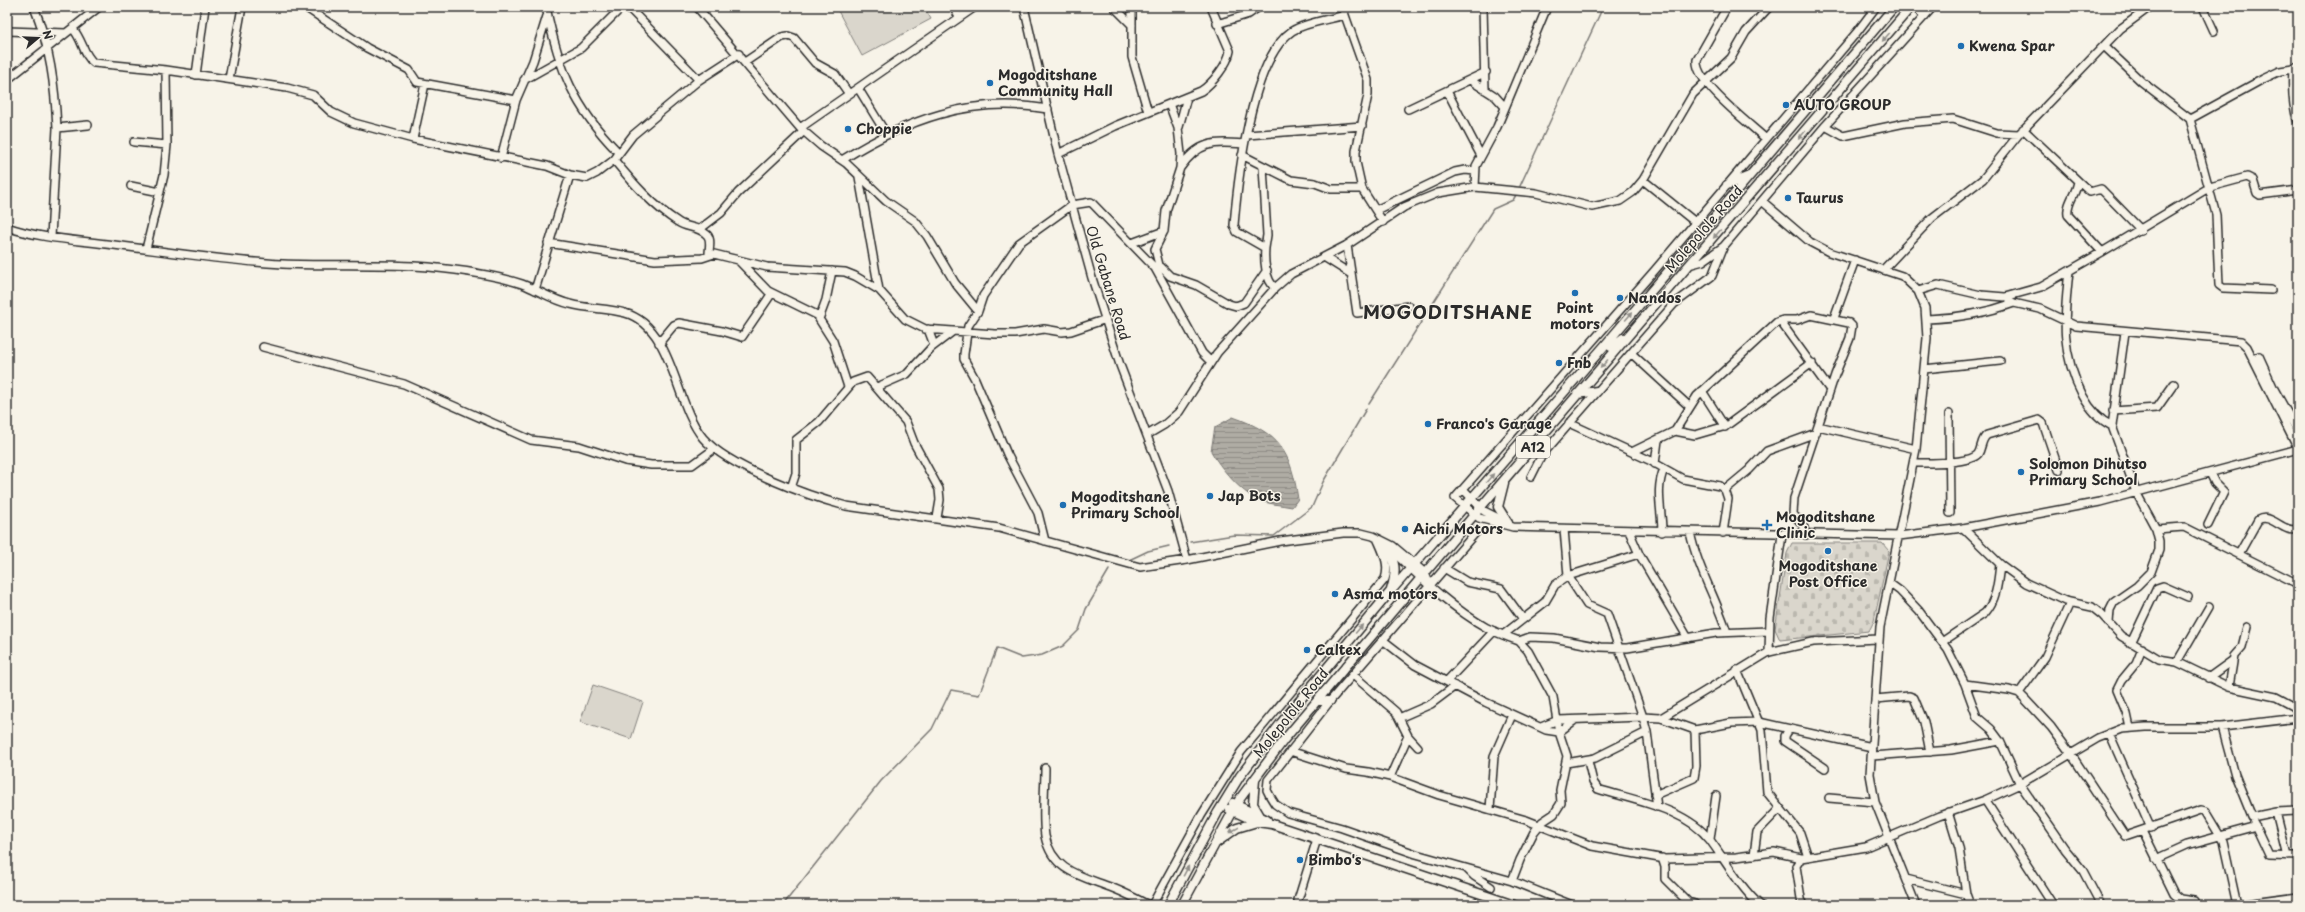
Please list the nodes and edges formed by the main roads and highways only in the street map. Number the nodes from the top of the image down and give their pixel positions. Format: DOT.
graph roads {
  1 [pos="1894,7"];
  2 [pos="1913,7"];
  3 [pos="1749,176"];
  4 [pos="1727,185"];
  5 [pos="1634,331"];
  6 [pos="1606,344"];
  7 [pos="1597,391"];
  8 [pos="1578,394"];
  9 [pos="1504,481"];
  10 [pos="1508,523"];
  11 [pos="1381,540"];
  12 [pos="1390,592"];
  13 [pos="1317,701"];
  14 [pos="1330,701"];
  15 [pos="1256,777"];
  16 [pos="1224,802"];
  17 [pos="1234,808"];
  18 [pos="1259,820"];
  19 [pos="1213,846"];
  20 [pos="1168,905"];
  21 [pos="1182,905"];
  22 [pos="1514,905"];
  1 -- 3 [label="main road, Molepolole Road / A12"];
  2 -- 5 [label="main road, Molepolole Road / A12, one-way"];
  3 -- 4 [label="main road"];
  6 -- 3 [label="main road, Molepolole Road / A12, one-way"];
  5 -- 6 [label="main road"];
  5 -- 8 [label="main road, Molepolole Road / A12, one-way"];
  12 -- 6 [label="main road, Molepolole Road / A12, one-way"];
  7 -- 8 [label="main road"];
  8 -- 9 [label="main road, Molepolole Road / A12"];
  9 -- 10 [label="main road"];
  9 -- 13 [label="main road, Molepolole Road / A12"];
  11 -- 12 [label="main road"];
  16 -- 12 [label="main road, Molepolole Road / A12, one-way"];
  13 -- 14 [label="main road"];
  13 -- 15 [label="main road, Molepolole Road / A12"];
  15 -- 17 [label="main road, Molepolole Road / A12"];
  15 -- 18 [label="main road"];
  16 -- 17 [label="main road"];
  20 -- 16 [label="main road, Molepolole Road / A12, one-way"];
  17 -- 18 [label="main road"];
  17 -- 19 [label="main road, Molepolole Road / A12"];
  18 -- 19 [label="main road, one-way"];
  18 -- 22 [label="main road"];
  19 -- 21 [label="main road, Molepolole Road / A12"];
}
